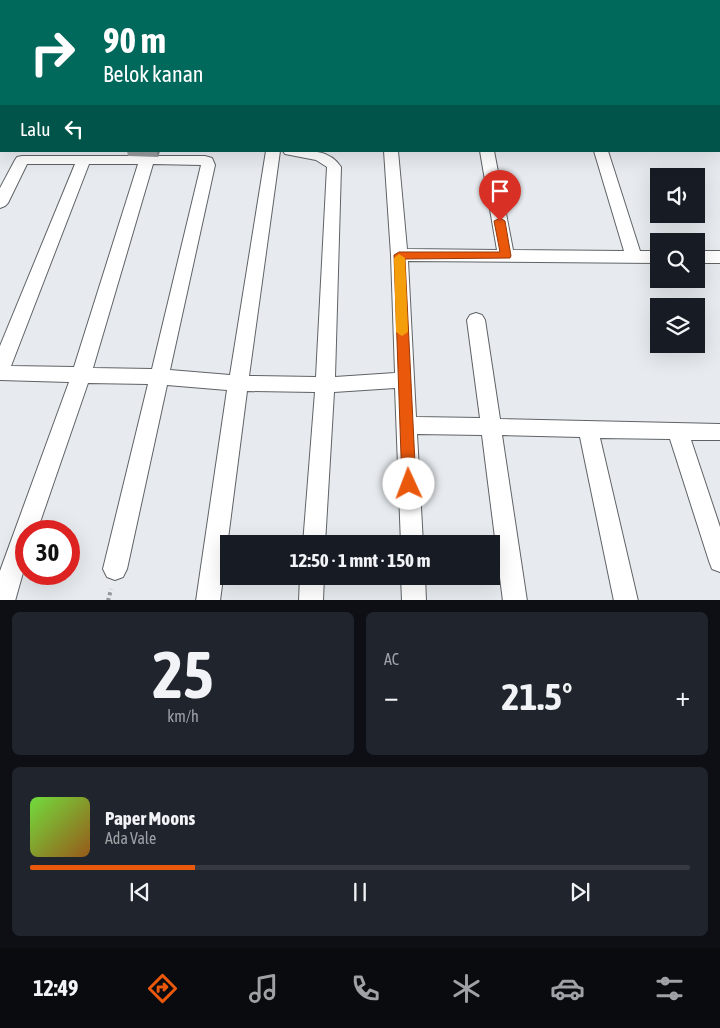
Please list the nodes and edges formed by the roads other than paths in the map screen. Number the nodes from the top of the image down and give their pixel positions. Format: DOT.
graph roads {
  1 [pos="273,152"];
  2 [pos="295,152"];
  3 [pos="391,152"];
  4 [pos="487,152"];
  5 [pos="601,152"];
  6 [pos="84,159"];
  7 [pos="147,159"];
  8 [pos="0,203"];
  9 [pos="399,255"];
  10 [pos="506,256"];
  11 [pos="634,257"];
  12 [pos="650,257"];
  13 [pos="705,257"];
  14 [pos="720,257"];
  15 [pos="476,320"];
  16 [pos="0,369"];
  17 [pos="0,373"];
  18 [pos="82,375"];
  19 [pos="161,377"];
  20 [pos="404,380"];
  21 [pos="238,383"];
  22 [pos="324,385"];
  23 [pos="407,425"];
  24 [pos="490,426"];
  25 [pos="588,428"];
  26 [pos="678,431"];
  27 [pos="720,432"];
  28 [pos="315,535"];
  29 [pos="412,535"];
  30 [pos="720,561"];
  31 [pos="115,569"];
  32 [pos="311,585"];
  33 [pos="413,585"];
  34 [pos="3,600"];
  35 [pos="208,600"];
  36 [pos="310,600"];
  37 [pos="414,600"];
  38 [pos="515,600"];
  39 [pos="626,600"];
  1 -- 21 [label="street"];
  2 -- 22 [label="street"];
  3 -- 9 [label="street"];
  4 -- 10 [label="street"];
  5 -- 11 [label="street"];
  6 -- 7 [label="street"];
  6 -- 8 [label="street"];
  6 -- 16 [label="street"];
  7 -- 18 [label="street"];
  7 -- 19 [label="street"];
  9 -- 10 [label="street"];
  9 -- 20 [label="street"];
  10 -- 11 [label="street"];
  11 -- 12 [label="street"];
  13 -- 14 [label="street"];
  15 -- 24 [label="street"];
  17 -- 18 [label="street"];
  18 -- 19 [label="street"];
  18 -- 34 [label="street"];
  19 -- 21 [label="street"];
  19 -- 31 [label="street"];
  20 -- 22 [label="street"];
  20 -- 23 [label="street"];
  21 -- 22 [label="street"];
  21 -- 35 [label="street"];
  22 -- 28 [label="street"];
  23 -- 24 [label="street"];
  23 -- 29 [label="street"];
  24 -- 25 [label="street"];
  24 -- 38 [label="street"];
  25 -- 26 [label="street"];
  25 -- 39 [label="street"];
  26 -- 27 [label="street"];
  26 -- 30 [label="street"];
  32 -- 36 [label="street"];
  33 -- 37 [label="street"];
}
